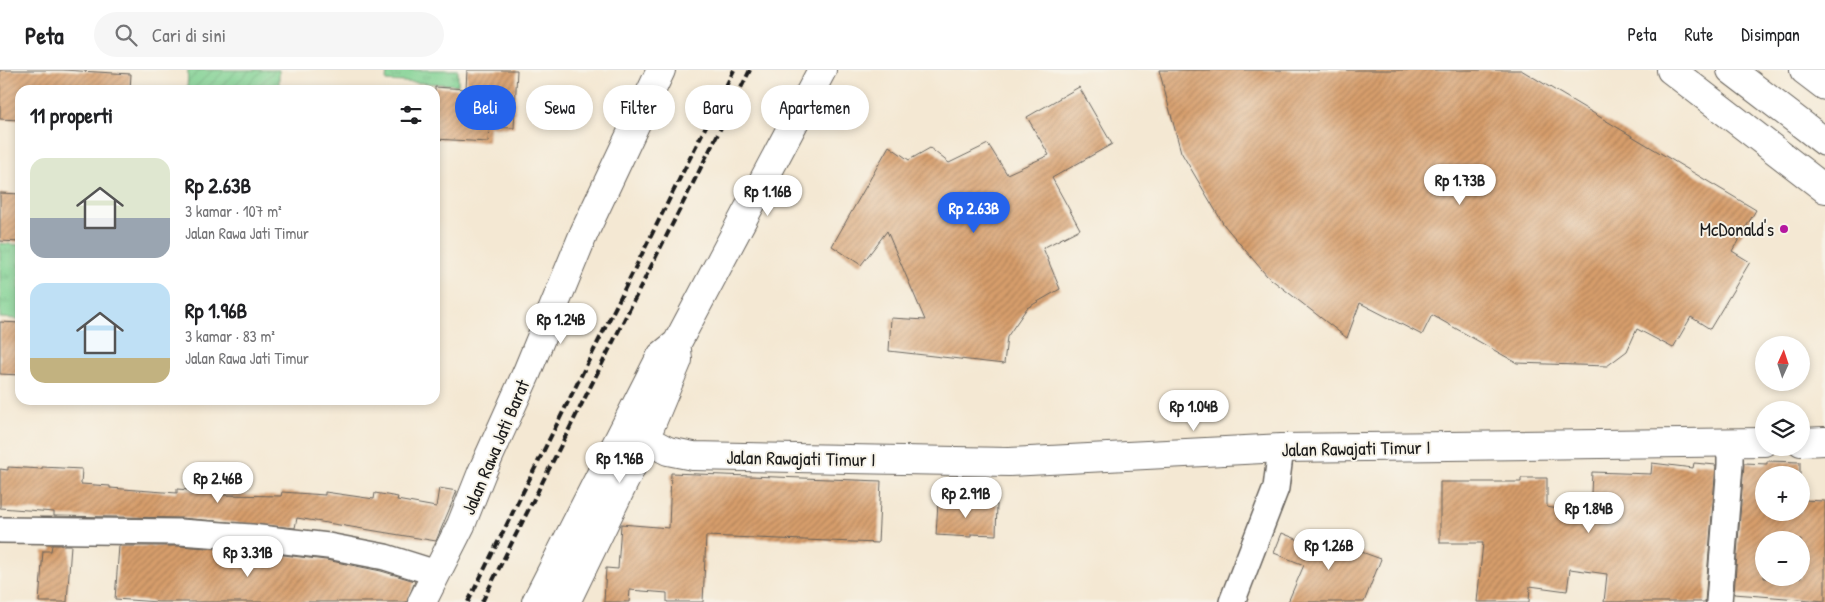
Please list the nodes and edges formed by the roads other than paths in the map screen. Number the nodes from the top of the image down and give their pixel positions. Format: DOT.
graph roads {
  1 [pos="662,70"];
  2 [pos="822,70"];
  3 [pos="1671,70"];
  4 [pos="1731,70"];
  5 [pos="1804,70"];
  6 [pos="1825,86"];
  7 [pos="1825,142"];
  8 [pos="1825,189"];
  9 [pos="634,435"];
  10 [pos="1825,441"];
  11 [pos="1730,442"];
  12 [pos="1755,442"];
  13 [pos="1810,442"];
  14 [pos="1281,448"];
  15 [pos="0,530"];
  16 [pos="436,573"];
  17 [pos="422,602"];
  18 [pos="536,602"];
  19 [pos="566,602"];
  20 [pos="1232,602"];
  21 [pos="1719,602"];
  1 -- 16 [label="street, Jalan Rawa Jati Barat"];
  2 -- 9 [label="street"];
  3 -- 8 [label="street"];
  4 -- 7 [label="street"];
  5 -- 6 [label="street"];
  9 -- 14 [label="street, Jalan Rawajati Timur I"];
  9 -- 18 [label="street"];
  9 -- 19 [label="street"];
  10 -- 13 [label="street"];
  11 -- 12 [label="street, Jalan Rawajati Timur I"];
  11 -- 14 [label="street, Jalan Rawajati Timur I"];
  11 -- 21 [label="street"];
  14 -- 20 [label="street"];
  15 -- 16 [label="street"];
  16 -- 17 [label="street, Jalan Rawa Jati Barat"];
}
